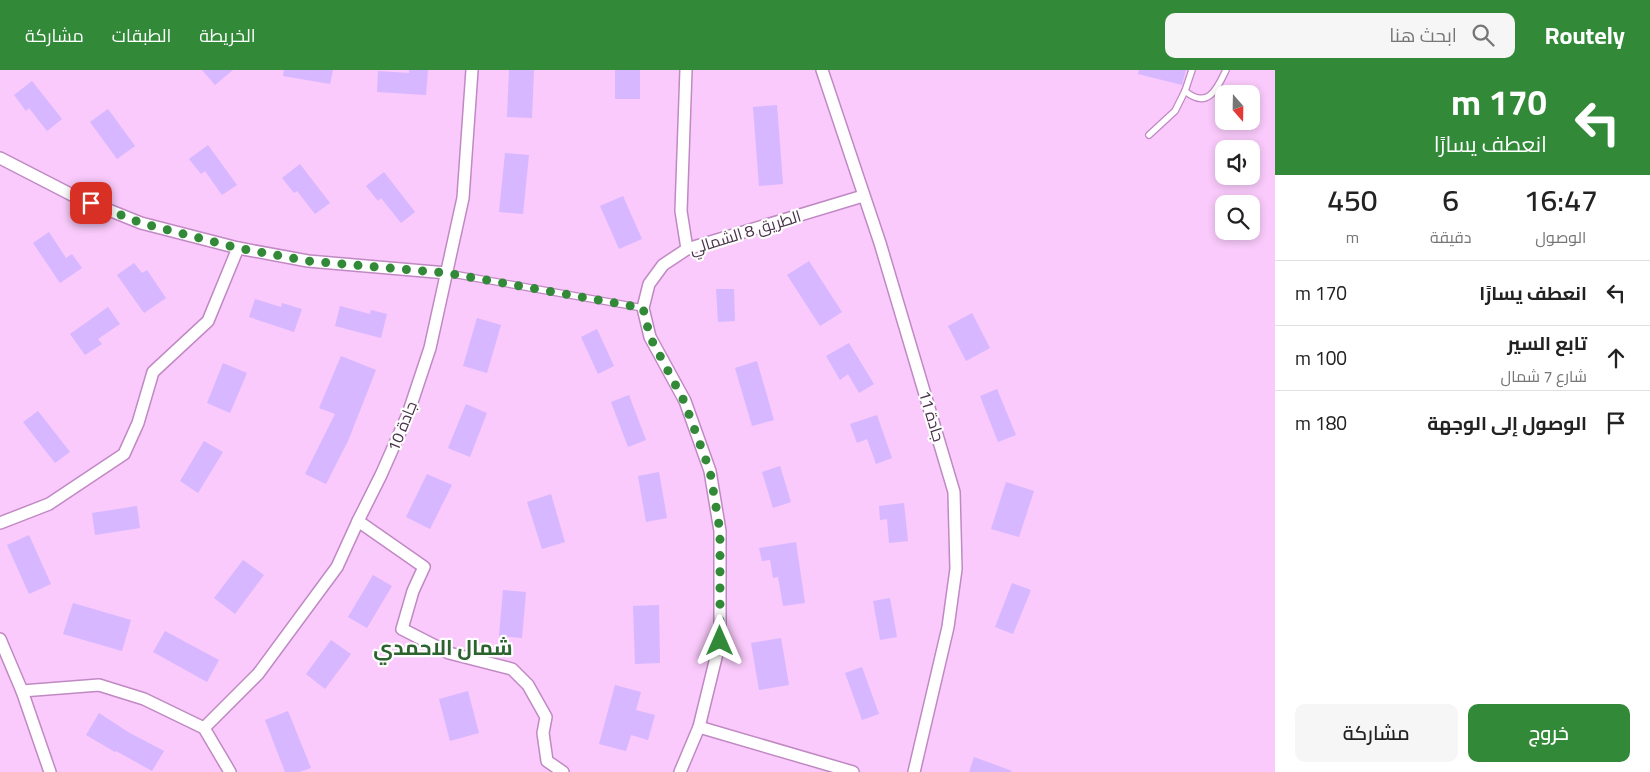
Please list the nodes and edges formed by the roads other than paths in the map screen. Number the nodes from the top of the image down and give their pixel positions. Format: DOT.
graph roads {
  1 [pos="472,70"];
  2 [pos="686,70"];
  3 [pos="822,70"];
  4 [pos="1192,70"];
  5 [pos="1226,70"];
  6 [pos="1185,91"];
  7 [pos="1148,135"];
  8 [pos="0,158"];
  9 [pos="863,196"];
  10 [pos="238,248"];
  11 [pos="687,249"];
  12 [pos="447,273"];
  13 [pos="643,308"];
  14 [pos="358,521"];
  15 [pos="0,523"];
  16 [pos="0,639"];
  17 [pos="22,691"];
  18 [pos="699,727"];
  19 [pos="204,728"];
  20 [pos="50,772"];
  21 [pos="230,772"];
  22 [pos="563,772"];
  23 [pos="680,772"];
  24 [pos="854,772"];
  25 [pos="914,772"];
  1 -- 12 [label="street, جادة 10"];
  2 -- 11 [label="street"];
  3 -- 9 [label="street, جادة 11"];
  4 -- 6 [label="lane"];
  5 -- 6 [label="lane"];
  6 -- 7 [label="lane"];
  8 -- 10 [label="street"];
  9 -- 11 [label="street, الطريق 8 الشمالي"];
  9 -- 25 [label="street, جادة 11"];
  10 -- 12 [label="street"];
  10 -- 15 [label="street"];
  11 -- 13 [label="street, الطريق 8 الشمالي"];
  12 -- 13 [label="lane"];
  12 -- 14 [label="street, جادة 10"];
  13 -- 18 [label="street, الطريق 8 الشمالي"];
  14 -- 19 [label="street, جادة 10"];
  14 -- 22 [label="street"];
  16 -- 17 [label="street"];
  17 -- 19 [label="street"];
  17 -- 20 [label="street"];
  18 -- 23 [label="street, الطريق 8 الشمالي"];
  18 -- 24 [label="street"];
  19 -- 21 [label="street"];
}
